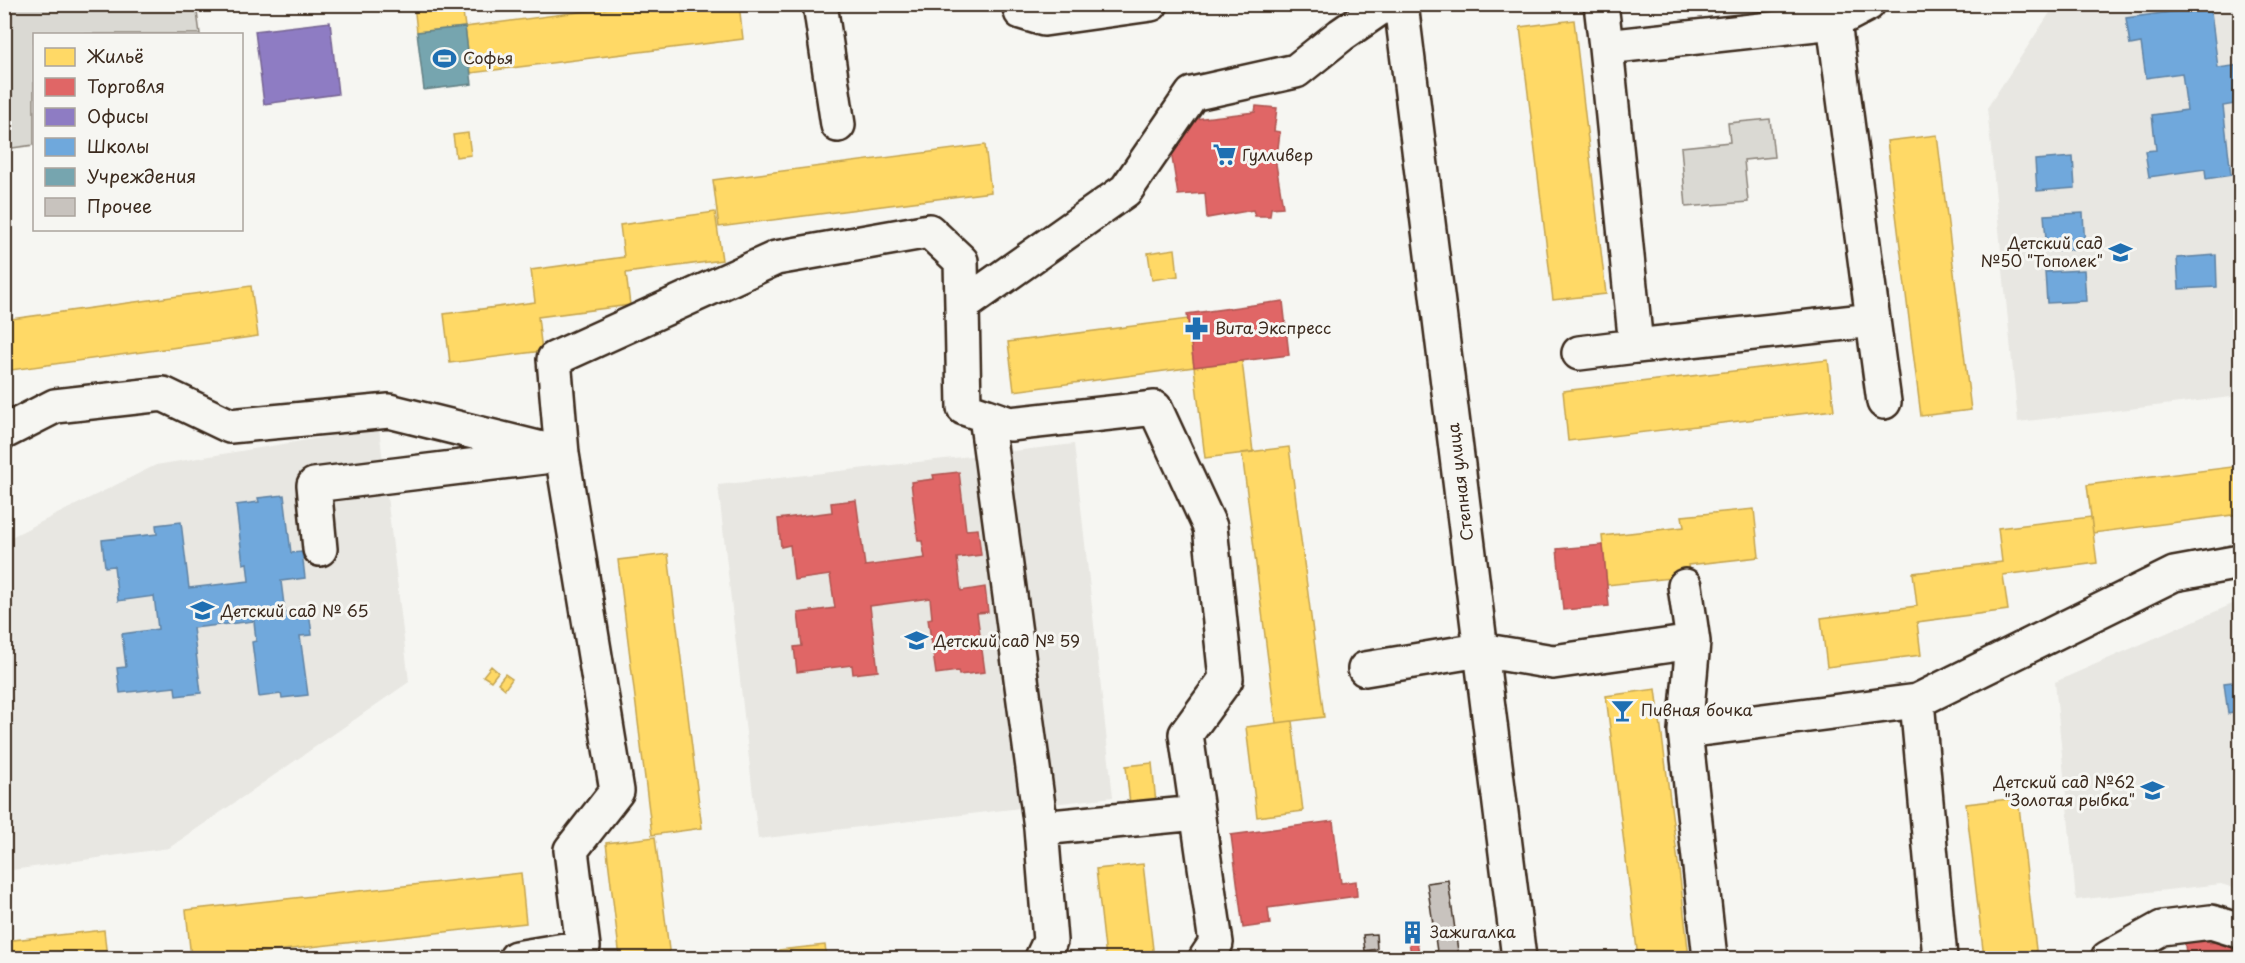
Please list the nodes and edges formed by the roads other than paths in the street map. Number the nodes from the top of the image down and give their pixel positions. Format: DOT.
graph roads {
  1 [pos="820,4"];
  2 [pos="1019,4"];
  3 [pos="1151,4"];
  4 [pos="1386,4"];
  5 [pos="1401,4"];
  6 [pos="1601,4"];
  7 [pos="1868,4"];
  8 [pos="1834,22"];
  9 [pos="1606,47"];
  10 [pos="838,125"];
  11 [pos="962,306"];
  12 [pos="1873,320"];
  13 [pos="1636,346"];
  14 [pos="1579,352"];
  15 [pos="1884,402"];
  16 [pos="986,416"];
  17 [pos="4,432"];
  18 [pos="562,454"];
  19 [pos="320,549"];
  20 [pos="2241,562"];
  21 [pos="1685,586"];
  22 [pos="1693,642"];
  23 [pos="1480,650"];
  24 [pos="1365,669"];
  25 [pos="1917,701"];
  26 [pos="1685,731"];
  27 [pos="1197,813"];
  28 [pos="1041,828"];
  29 [pos="2241,931"];
  30 [pos="584,953"];
  31 [pos="516,958"];
  32 [pos="1042,958"];
  33 [pos="1206,958"];
  34 [pos="1518,958"];
  35 [pos="1710,958"];
  36 [pos="1940,958"];
  37 [pos="2108,958"];
  1 -- 10 [label="street"];
  2 -- 3 [label="street"];
  4 -- 11 [label="street"];
  5 -- 23 [label="street, Степная улица"];
  6 -- 9 [label="street"];
  7 -- 8 [label="street"];
  8 -- 9 [label="street"];
  8 -- 12 [label="street"];
  9 -- 13 [label="street"];
  11 -- 16 [label="street"];
  11 -- 18 [label="street"];
  12 -- 13 [label="street"];
  12 -- 15 [label="street"];
  13 -- 14 [label="street"];
  16 -- 27 [label="street"];
  16 -- 28 [label="street"];
  17 -- 18 [label="street"];
  18 -- 19 [label="street"];
  18 -- 30 [label="street"];
  20 -- 25 [label="street"];
  21 -- 22 [label="street"];
  22 -- 23 [label="street"];
  22 -- 26 [label="street"];
  23 -- 24 [label="street"];
  23 -- 34 [label="street, Степная улица"];
  25 -- 26 [label="street"];
  25 -- 36 [label="street"];
  26 -- 35 [label="street"];
  27 -- 28 [label="street"];
  27 -- 33 [label="street"];
  28 -- 32 [label="street"];
  29 -- 37 [label="street"];
  30 -- 31 [label="street"];
}
